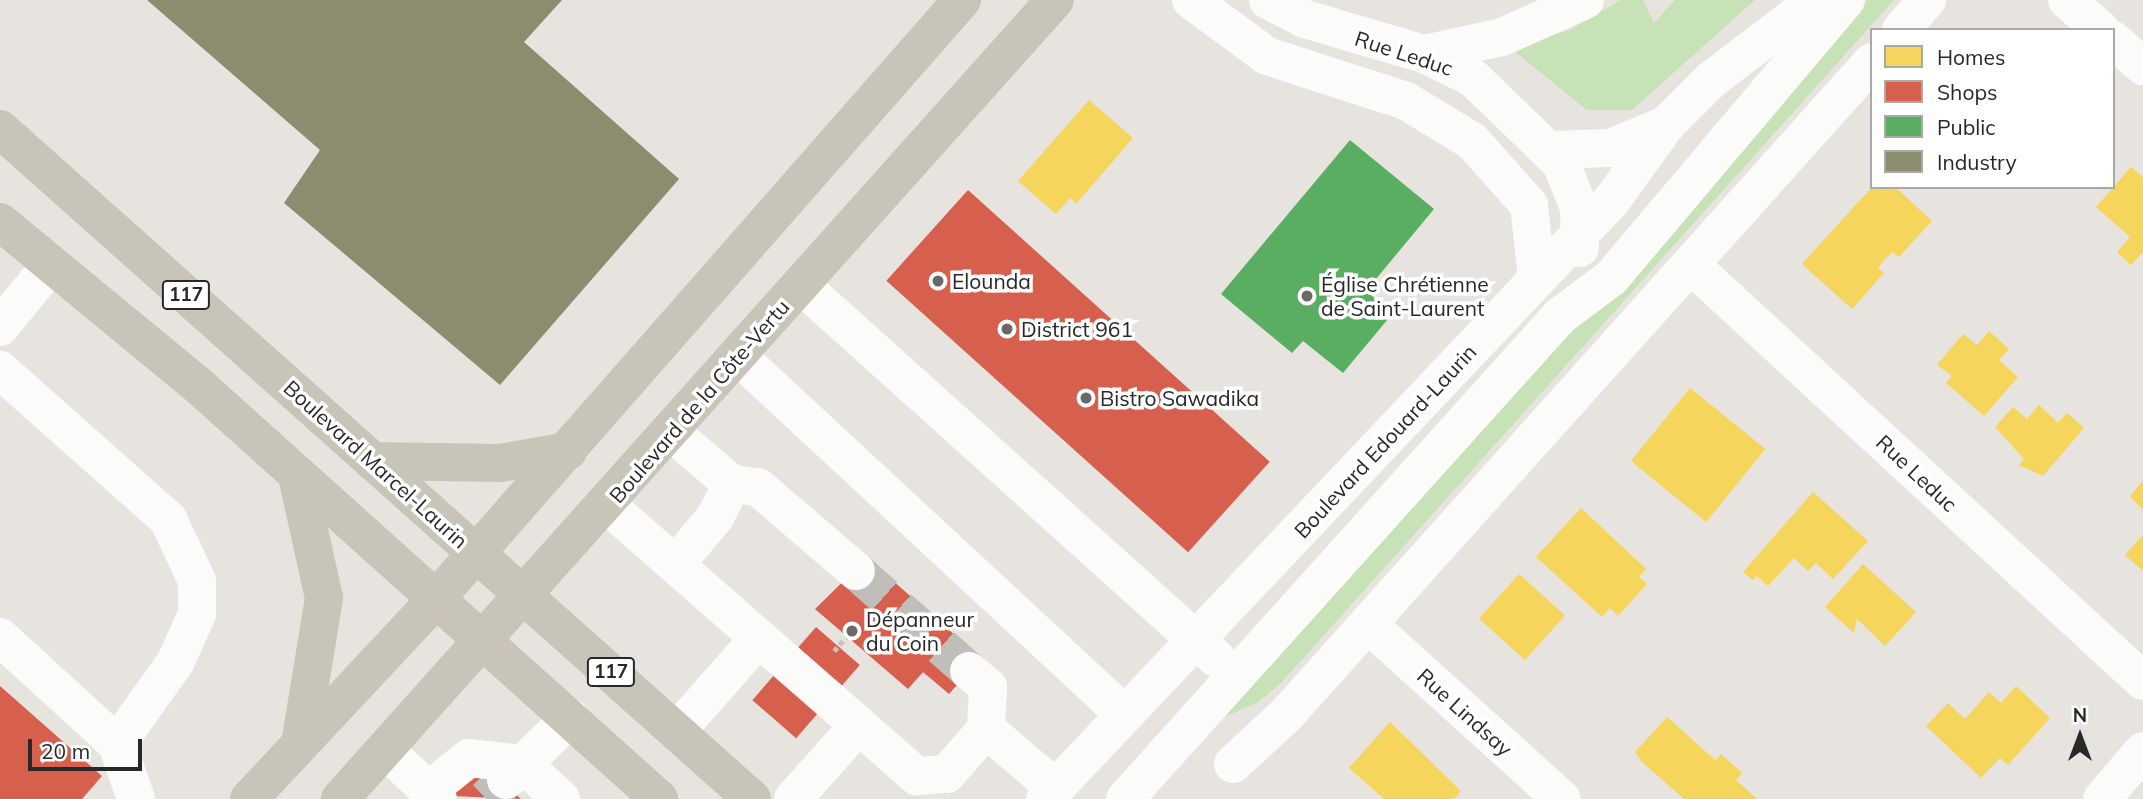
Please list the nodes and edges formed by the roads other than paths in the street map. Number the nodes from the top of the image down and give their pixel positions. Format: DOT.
graph roads {
  1 [pos="962,0"];
  2 [pos="1055,0"];
  3 [pos="1191,0"];
  4 [pos="1268,0"];
  5 [pos="1585,0"];
  6 [pos="1816,0"];
  7 [pos="1846,0"];
  8 [pos="1927,0"];
  9 [pos="2067,0"];
  10 [pos="1902,28"];
  11 [pos="2099,28"];
  12 [pos="2115,42"];
  13 [pos="1424,54"];
  14 [pos="1870,64"];
  15 [pos="2143,66"];
  16 [pos="1666,125"];
  17 [pos="0,129"];
  18 [pos="1553,150"];
  19 [pos="0,222"];
  20 [pos="1581,232"];
  21 [pos="1691,265"];
  22 [pos="50,266"];
  23 [pos="1537,276"];
  24 [pos="801,285"];
  25 [pos="1560,316"];
  26 [pos="0,327"];
  27 [pos="739,356"];
  28 [pos="0,370"];
  29 [pos="672,433"];
  30 [pos="568,450"];
  31 [pos="373,461"];
  32 [pos="297,476"];
  33 [pos="732,484"];
  34 [pos="607,505"];
  35 [pos="477,553"];
  36 [pos="675,565"];
  37 [pos="856,571"];
  38 [pos="527,595"];
  39 [pos="435,600"];
  40 [pos="1368,624"];
  41 [pos="0,637"];
  42 [pos="759,638"];
  43 [pos="1198,642"];
  44 [pos="485,643"];
  45 [pos="969,671"];
  46 [pos="1234,675"];
  47 [pos="2143,681"];
  48 [pos="1124,714"];
  49 [pos="570,718"];
  50 [pos="858,726"];
  51 [pos="986,729"];
  52 [pos="677,731"];
  53 [pos="117,744"];
  54 [pos="300,744"];
  55 [pos="384,750"];
  56 [pos="1088,750"];
  57 [pos="2143,751"];
  58 [pos="1233,764"];
  59 [pos="513,773"];
  60 [pos="1050,793"];
  61 [pos="124,794"];
  62 [pos="434,795"];
  63 [pos="1126,797"];
  64 [pos="249,799"];
  65 [pos="340,799"];
  66 [pos="560,799"];
  67 [pos="659,799"];
  68 [pos="752,799"];
  69 [pos="793,799"];
  70 [pos="1562,799"];
  71 [pos="2102,799"];
  1 -- 30 [label="main road"];
  2 -- 24 [label="main road, Boulevard de la Côte-Vertu"];
  3 -- 23 [label="street"];
  4 -- 13 [label="street, Rue Leduc"];
  5 -- 13 [label="street"];
  6 -- 16 [label="street, Boulevard Edouard-Laurin"];
  7 -- 25 [label="street, Boulevard Edouard-Laurin"];
  8 -- 10 [label="street"];
  9 -- 11 [label="street"];
  12 -- 15 [label="street"];
  13 -- 18 [label="street, Rue Leduc"];
  14 -- 21 [label="street"];
  16 -- 18 [label="street"];
  16 -- 20 [label="street, Boulevard Edouard-Laurin"];
  17 -- 31 [label="main road, Boulevard Marcel-Laurin / 117"];
  18 -- 20 [label="street, Rue Leduc"];
  19 -- 22 [label="main road"];
  20 -- 23 [label="street, Boulevard Edouard-Laurin"];
  20 -- 25 [label="street, Rue Leduc"];
  21 -- 40 [label="street"];
  21 -- 47 [label="street, Rue Leduc"];
  22 -- 26 [label="street"];
  22 -- 32 [label="main road"];
  23 -- 43 [label="street, Boulevard Edouard-Laurin"];
  24 -- 27 [label="main road, Boulevard de la Côte-Vertu"];
  24 -- 43 [label="street"];
  25 -- 46 [label="street, Boulevard Edouard-Laurin"];
  27 -- 29 [label="main road, Boulevard de la Côte-Vertu"];
  27 -- 48 [label="street"];
  28 -- 53 [label="street"];
  29 -- 33 [label="street"];
  29 -- 34 [label="main road, Boulevard de la Côte-Vertu"];
  30 -- 31 [label="main road"];
  30 -- 35 [label="main road"];
  31 -- 35 [label="main road, Boulevard Marcel-Laurin / 117"];
  32 -- 39 [label="main road"];
  32 -- 54 [label="main road"];
  33 -- 36 [label="street"];
  33 -- 37 [label="street"];
  34 -- 36 [label="street"];
  34 -- 38 [label="main road, Boulevard de la Côte-Vertu"];
  35 -- 38 [label="main road, Boulevard Marcel-Laurin / 117"];
  35 -- 39 [label="main road"];
  36 -- 42 [label="street"];
  38 -- 44 [label="main road, Boulevard de la Côte-Vertu"];
  38 -- 52 [label="main road, Boulevard Marcel-Laurin / 117"];
  39 -- 44 [label="main road"];
  39 -- 54 [label="main road"];
  40 -- 58 [label="street"];
  40 -- 70 [label="street, Rue Lindsay"];
  41 -- 53 [label="street"];
  42 -- 50 [label="street"];
  42 -- 52 [label="street"];
  43 -- 46 [label="street"];
  43 -- 48 [label="street, Boulevard Edouard-Laurin"];
  44 -- 49 [label="main road"];
  44 -- 55 [label="main road, Boulevard de la Côte-Vertu"];
  45 -- 51 [label="street"];
  46 -- 63 [label="street, Boulevard Edouard-Laurin"];
  48 -- 56 [label="street, Boulevard Edouard-Laurin"];
  49 -- 59 [label="street"];
  49 -- 67 [label="main road"];
  50 -- 51 [label="street"];
  50 -- 69 [label="street"];
  51 -- 60 [label="street"];
  52 -- 68 [label="main road, Boulevard Marcel-Laurin / 117"];
  53 -- 61 [label="street"];
  54 -- 64 [label="main road"];
  55 -- 62 [label="street"];
  55 -- 65 [label="main road, Boulevard de la Côte-Vertu"];
  56 -- 60 [label="street, Boulevard Edouard-Laurin"];
  56 -- 63 [label="street"];
  57 -- 71 [label="street"];
  59 -- 62 [label="street"];
  59 -- 66 [label="street"];
}
